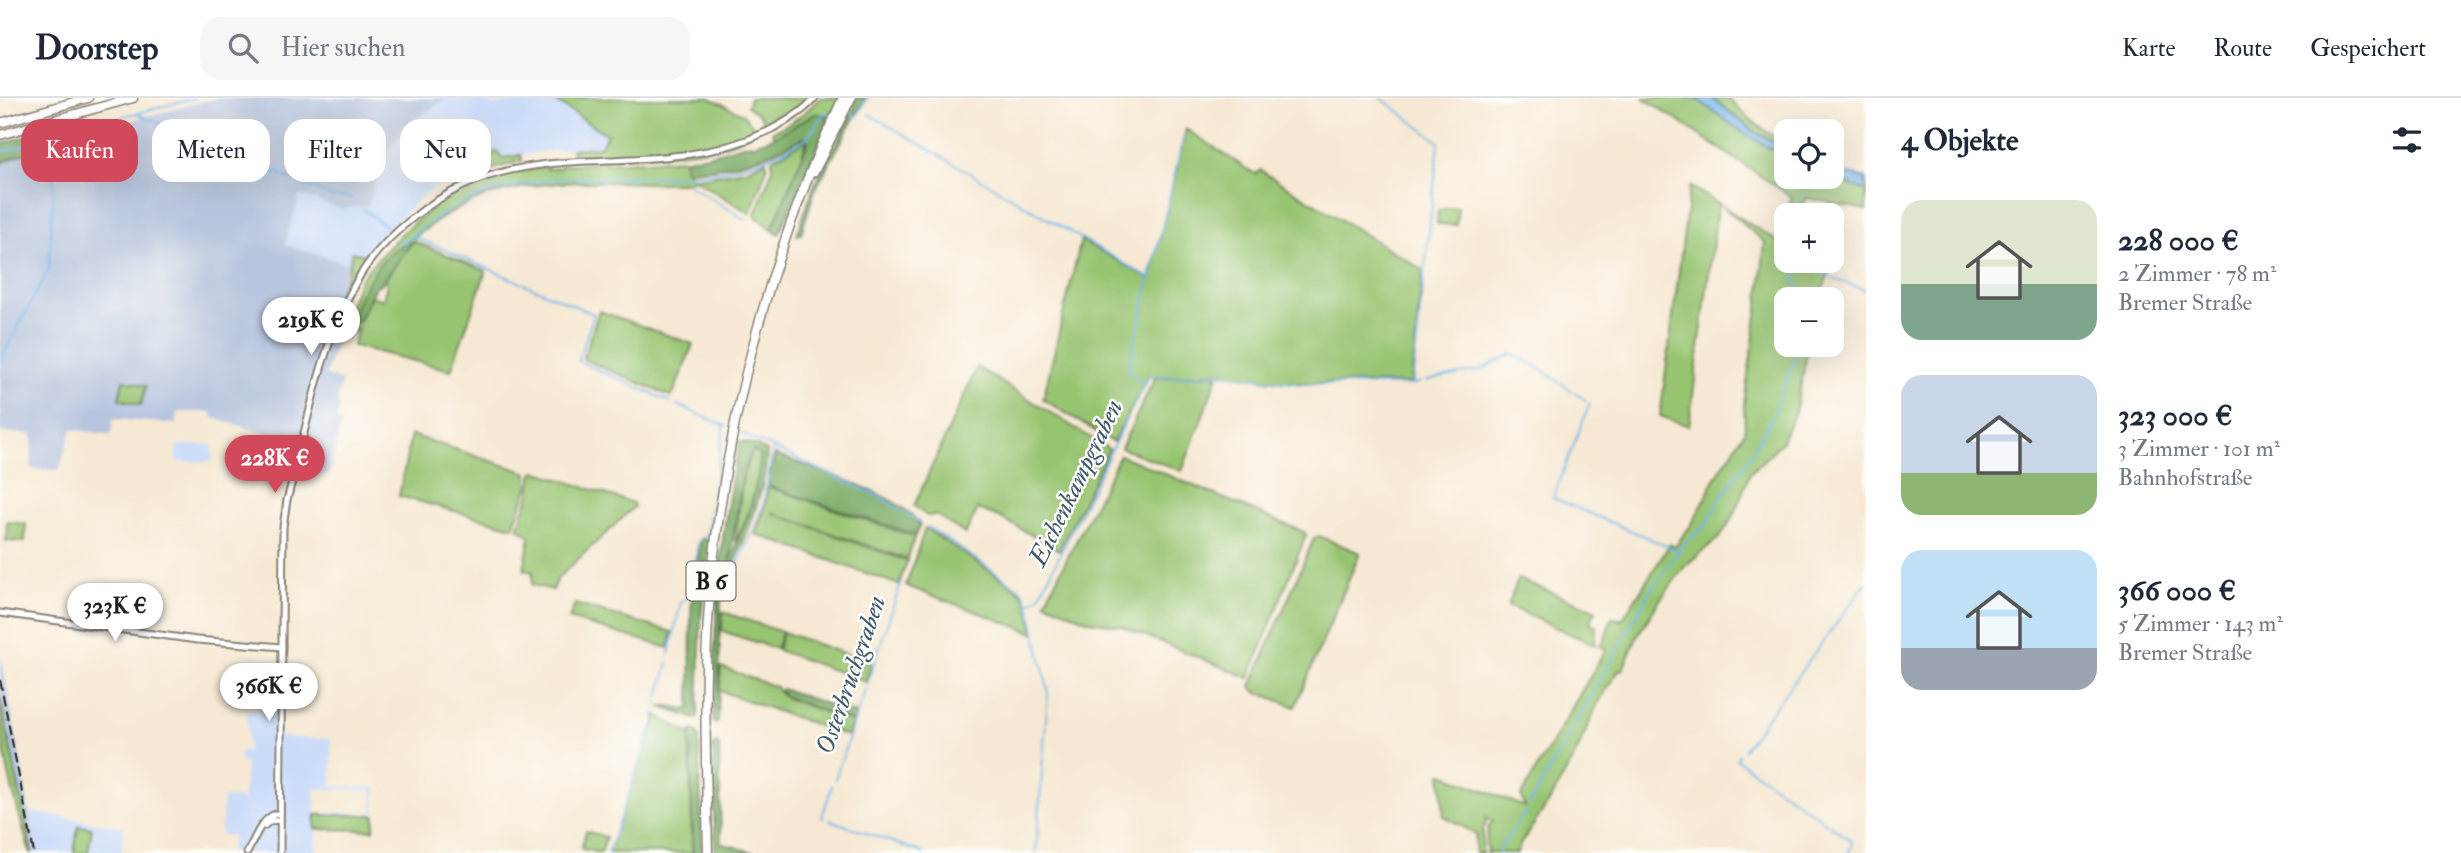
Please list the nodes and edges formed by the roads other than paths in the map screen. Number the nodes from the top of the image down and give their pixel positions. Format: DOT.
graph roads {
  1 [pos="88,98"];
  2 [pos="133,98"];
  3 [pos="815,98"];
  4 [pos="843,98"];
  5 [pos="851,98"];
  6 [pos="0,123"];
  7 [pos="0,135"];
  8 [pos="807,183"];
  9 [pos="0,613"];
  10 [pos="282,647"];
  11 [pos="280,817"];
  12 [pos="247,853"];
  13 [pos="280,853"];
  14 [pos="708,853"];
  1 -- 6 [label="highway"];
  2 -- 7 [label="highway"];
  3 -- 10 [label="street"];
  4 -- 8 [label="highway, B 6"];
  5 -- 8 [label="highway, B 6"];
  8 -- 14 [label="highway, B 6"];
  9 -- 10 [label="street"];
  10 -- 11 [label="street"];
  11 -- 12 [label="street"];
  11 -- 13 [label="street"];
}
